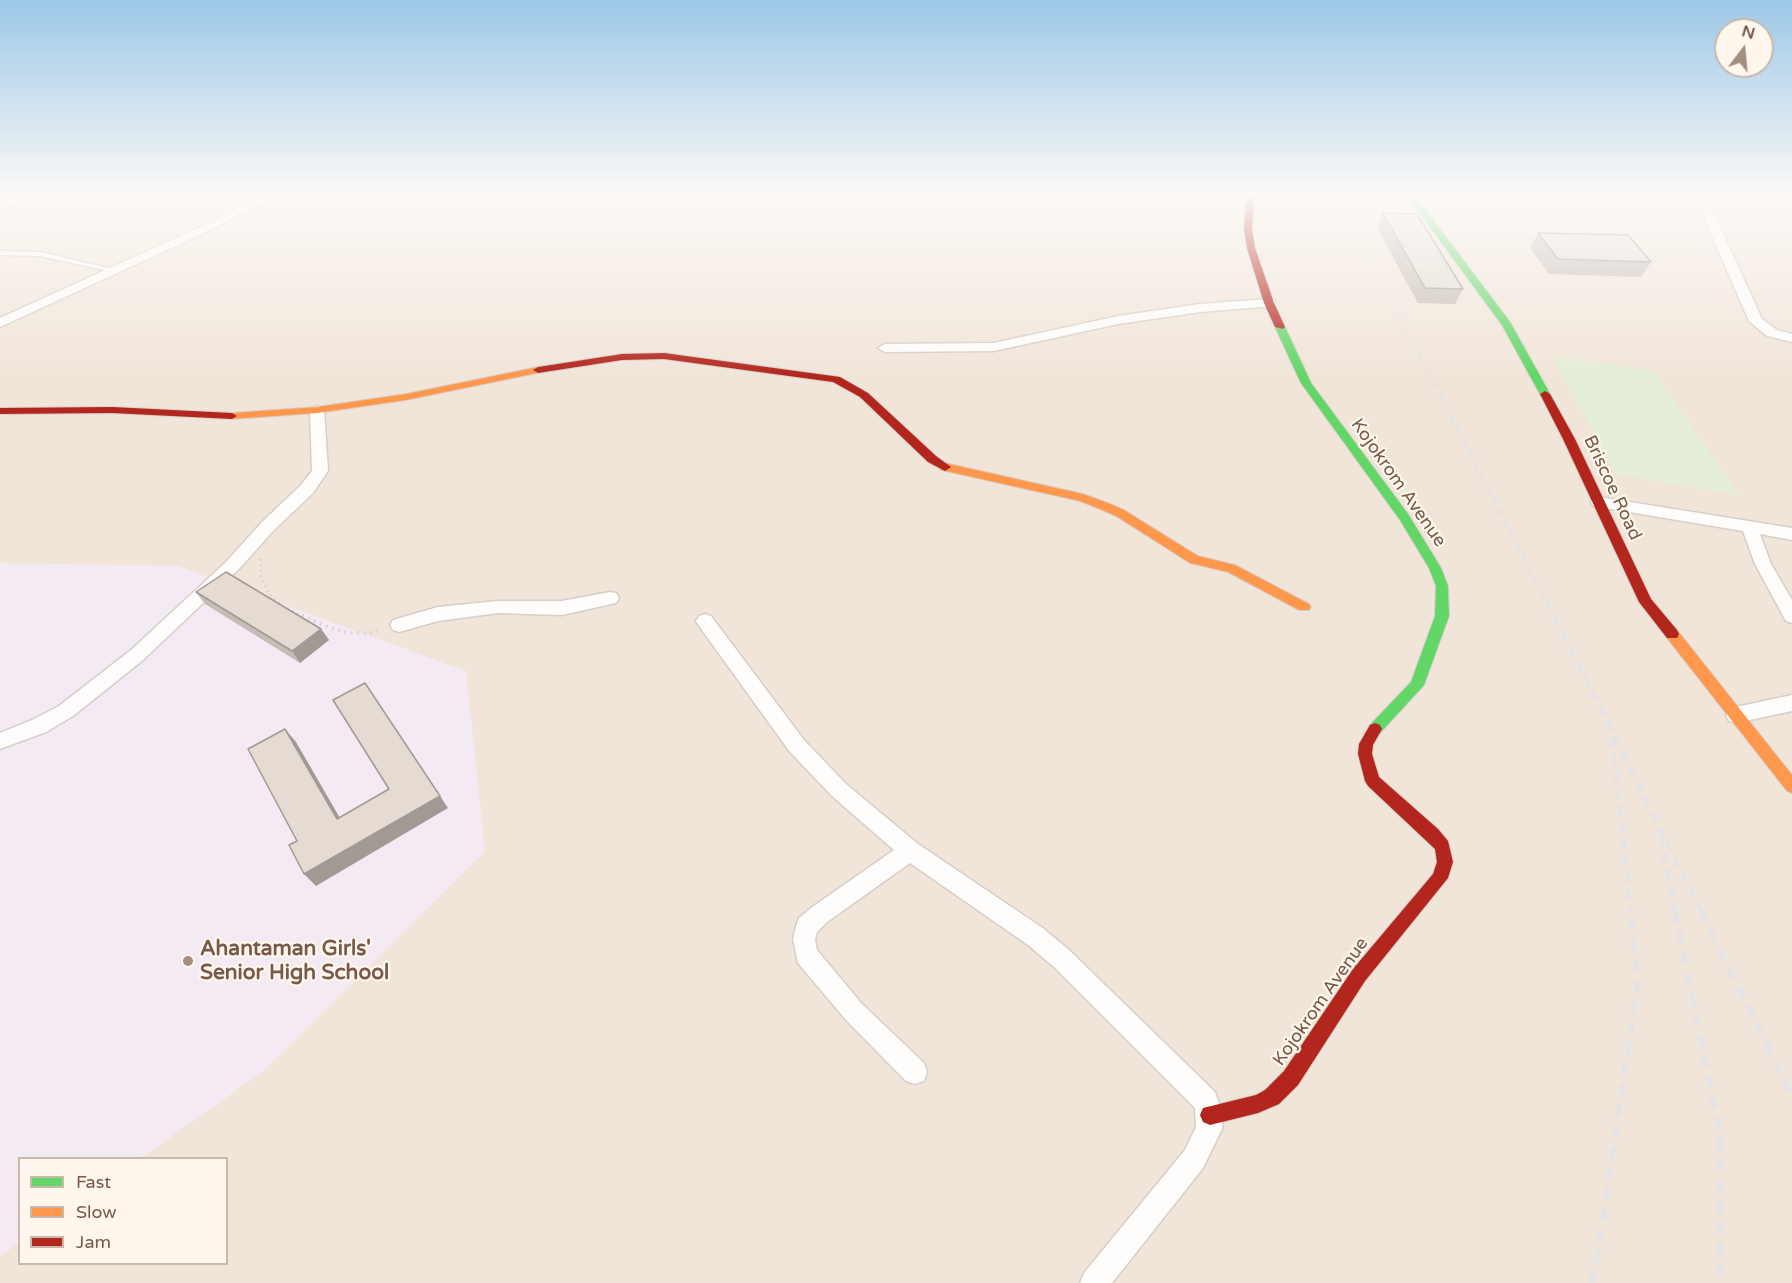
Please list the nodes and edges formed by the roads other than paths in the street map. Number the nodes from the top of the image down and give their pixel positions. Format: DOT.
graph roads {
  1 [pos="49,256"];
  2 [pos="145,256"];
  3 [pos="1254,256"];
  4 [pos="1456,256"];
  5 [pos="1727,256"];
  6 [pos="114,270"];
  7 [pos="1269,303"];
  8 [pos="0,323"];
  9 [pos="1792,338"];
  10 [pos="885,348"];
  11 [pos="317,410"];
  12 [pos="0,411"];
  13 [pos="1599,502"];
  14 [pos="1749,527"];
  15 [pos="1792,534"];
  16 [pos="610,598"];
  17 [pos="1304,607"];
  18 [pos="1792,616"];
  19 [pos="705,621"];
  20 [pos="399,625"];
  21 [pos="1792,703"];
  22 [pos="1736,715"];
  23 [pos="0,741"];
  24 [pos="1792,786"];
  25 [pos="910,851"];
  26 [pos="915,1072"];
  27 [pos="1210,1115"];
  28 [pos="1094,1283"];
  1 -- 6 [label="lane"];
  2 -- 6 [label="street"];
  3 -- 7 [label="street, Kojokrom Avenue"];
  4 -- 13 [label="street, Briscoe Road"];
  5 -- 9 [label="street"];
  6 -- 8 [label="street"];
  7 -- 10 [label="street"];
  7 -- 27 [label="street, Kojokrom Avenue"];
  11 -- 12 [label="street"];
  11 -- 17 [label="street"];
  11 -- 23 [label="street"];
  13 -- 14 [label="street"];
  13 -- 22 [label="street, Briscoe Road"];
  14 -- 15 [label="street"];
  14 -- 18 [label="street"];
  16 -- 20 [label="street"];
  19 -- 25 [label="street"];
  21 -- 22 [label="street"];
  22 -- 24 [label="street, Briscoe Road"];
  25 -- 26 [label="street"];
  25 -- 27 [label="street"];
  27 -- 28 [label="street"];
}
